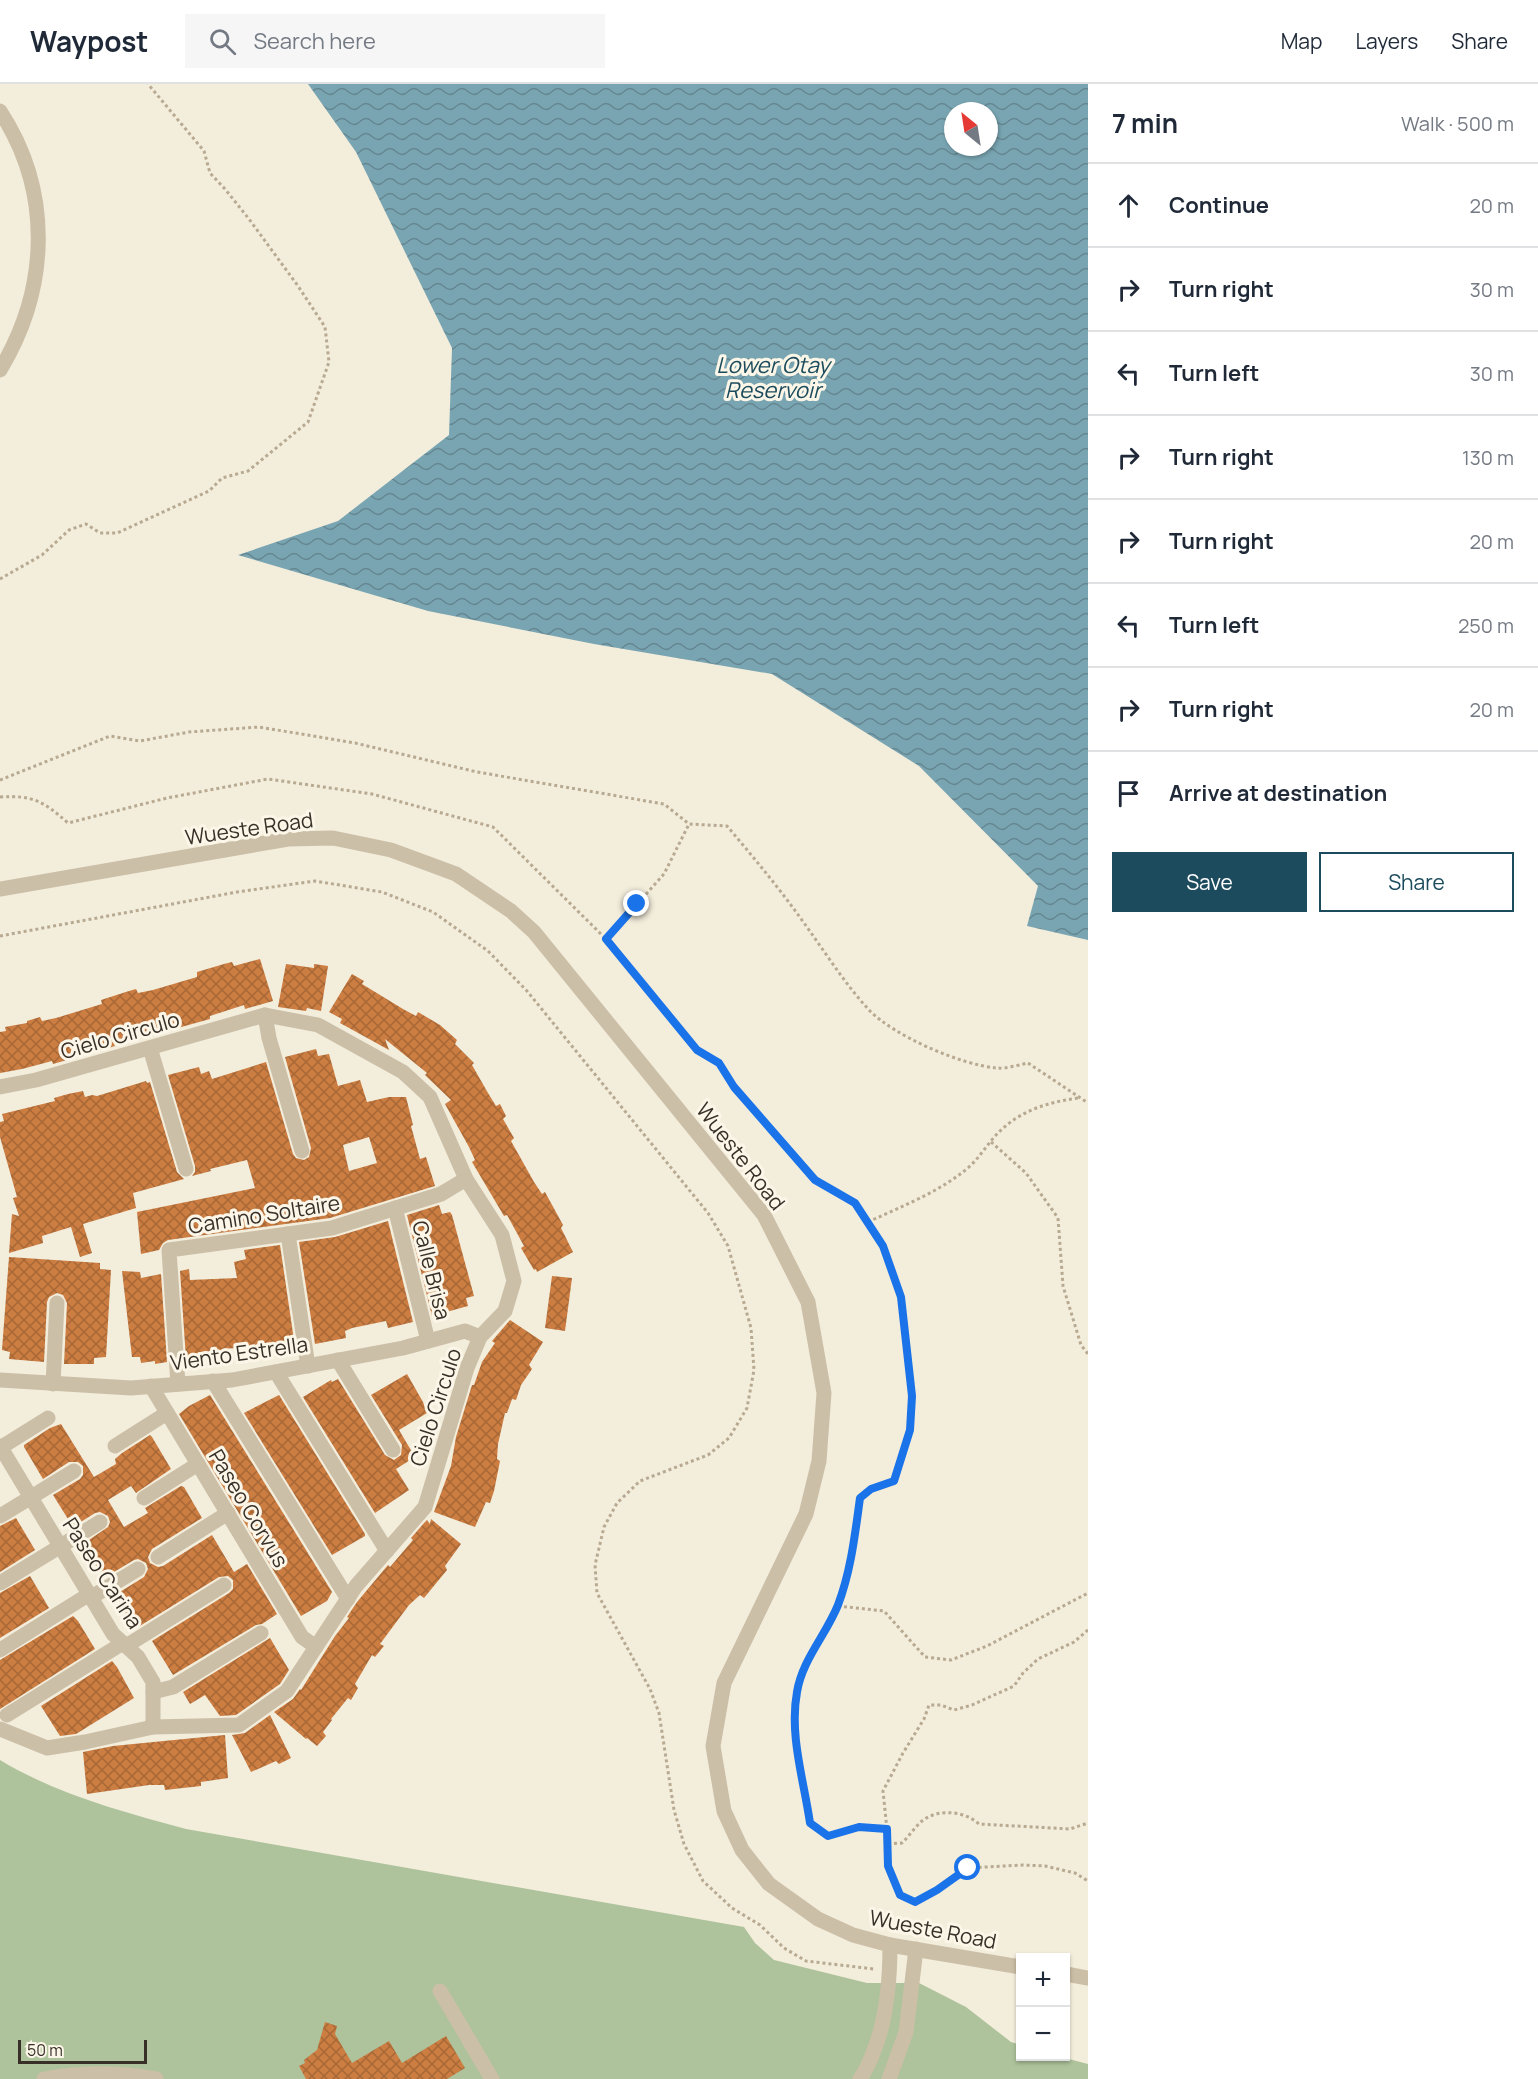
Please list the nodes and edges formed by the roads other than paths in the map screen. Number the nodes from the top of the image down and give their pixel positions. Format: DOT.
graph roads {
  1 [pos="0,111"];
  2 [pos="0,370"];
  3 [pos="0,889"];
  4 [pos="265,1016"];
  5 [pos="150,1048"];
  6 [pos="0,1087"];
  7 [pos="302,1151"];
  8 [pos="186,1169"];
  9 [pos="466,1179"];
  10 [pos="395,1208"];
  11 [pos="288,1234"];
  12 [pos="57,1303"];
  13 [pos="480,1337"];
  14 [pos="428,1341"];
  15 [pos="338,1360"];
  16 [pos="308,1366"];
  17 [pos="276,1371"];
  18 [pos="0,1380"];
  19 [pos="213,1381"];
  20 [pos="53,1384"];
  21 [pos="178,1384"];
  22 [pos="151,1386"];
  23 [pos="167,1413"];
  24 [pos="48,1418"];
  25 [pos="115,1446"];
  26 [pos="0,1447"];
  27 [pos="393,1450"];
  28 [pos="198,1464"];
  29 [pos="74,1471"];
  30 [pos="31,1497"];
  31 [pos="144,1498"];
  32 [pos="228,1513"];
  33 [pos="0,1516"];
  34 [pos="100,1522"];
  35 [pos="59,1547"];
  36 [pos="387,1551"];
  37 [pos="158,1557"];
  38 [pos="138,1569"];
  39 [pos="0,1583"];
  40 [pos="224,1585"];
  41 [pos="89,1596"];
  42 [pos="348,1599"];
  43 [pos="261,1633"];
  44 [pos="124,1645"];
  45 [pos="316,1647"];
  46 [pos="0,1650"];
  47 [pos="153,1692"];
  48 [pos="3,1722"];
  49 [pos="153,1727"];
  50 [pos="890,1945"];
  51 [pos="916,1950"];
  52 [pos="1016,1966"];
  53 [pos="1070,1975"];
  54 [pos="1088,1978"];
  55 [pos="440,1991"];
  56 [pos="44,2079"];
  57 [pos="156,2079"];
  58 [pos="492,2079"];
  59 [pos="860,2079"];
  60 [pos="889,2079"];
  1 -- 2 [label="street"];
  3 -- 50 [label="street, Wueste Road"];
  4 -- 5 [label="street, Cielo Circulo"];
  4 -- 7 [label="street"];
  4 -- 9 [label="street, Cielo Circulo"];
  5 -- 6 [label="street, Cielo Circulo"];
  5 -- 8 [label="street"];
  9 -- 10 [label="street, Camino Soltaire"];
  9 -- 13 [label="street, Cielo Circulo"];
  10 -- 11 [label="street, Camino Soltaire"];
  10 -- 14 [label="street, Calle Brisa"];
  11 -- 16 [label="street"];
  11 -- 21 [label="street, Camino Soltaire"];
  12 -- 20 [label="street"];
  13 -- 14 [label="street, Viento Estrella"];
  13 -- 36 [label="street, Cielo Circulo"];
  14 -- 15 [label="street, Viento Estrella"];
  15 -- 16 [label="street, Viento Estrella"];
  15 -- 27 [label="street"];
  16 -- 17 [label="street, Viento Estrella"];
  17 -- 19 [label="street, Viento Estrella"];
  17 -- 36 [label="street"];
  18 -- 20 [label="street, Viento Estrella"];
  19 -- 21 [label="street, Viento Estrella"];
  19 -- 42 [label="street"];
  20 -- 22 [label="street, Viento Estrella"];
  21 -- 22 [label="street, Viento Estrella"];
  22 -- 23 [label="street, Paseo Corvus"];
  23 -- 25 [label="street"];
  23 -- 28 [label="street, Paseo Corvus"];
  24 -- 26 [label="street"];
  26 -- 30 [label="street, Paseo Carina"];
  28 -- 31 [label="street"];
  28 -- 32 [label="street, Paseo Corvus"];
  29 -- 30 [label="street"];
  30 -- 33 [label="street"];
  30 -- 35 [label="street, Paseo Carina"];
  32 -- 37 [label="street"];
  32 -- 45 [label="street, Paseo Corvus"];
  34 -- 35 [label="street"];
  35 -- 39 [label="street"];
  35 -- 41 [label="street, Paseo Carina"];
  36 -- 42 [label="street, Cielo Circulo"];
  38 -- 41 [label="street"];
  40 -- 44 [label="street"];
  41 -- 44 [label="street, Paseo Carina"];
  41 -- 46 [label="street"];
  42 -- 45 [label="street, Cielo Circulo"];
  43 -- 47 [label="street"];
  44 -- 47 [label="street, Paseo Carina"];
  44 -- 48 [label="street"];
  45 -- 49 [label="street, Cielo Circulo"];
  47 -- 49 [label="street, Paseo Carina"];
  48 -- 49 [label="street, Cielo Circulo"];
  50 -- 51 [label="street, Wueste Road"];
  50 -- 59 [label="street"];
  51 -- 52 [label="street, Wueste Road"];
  51 -- 60 [label="street"];
  53 -- 54 [label="street"];
  55 -- 58 [label="street"];
  56 -- 57 [label="street"];
}
